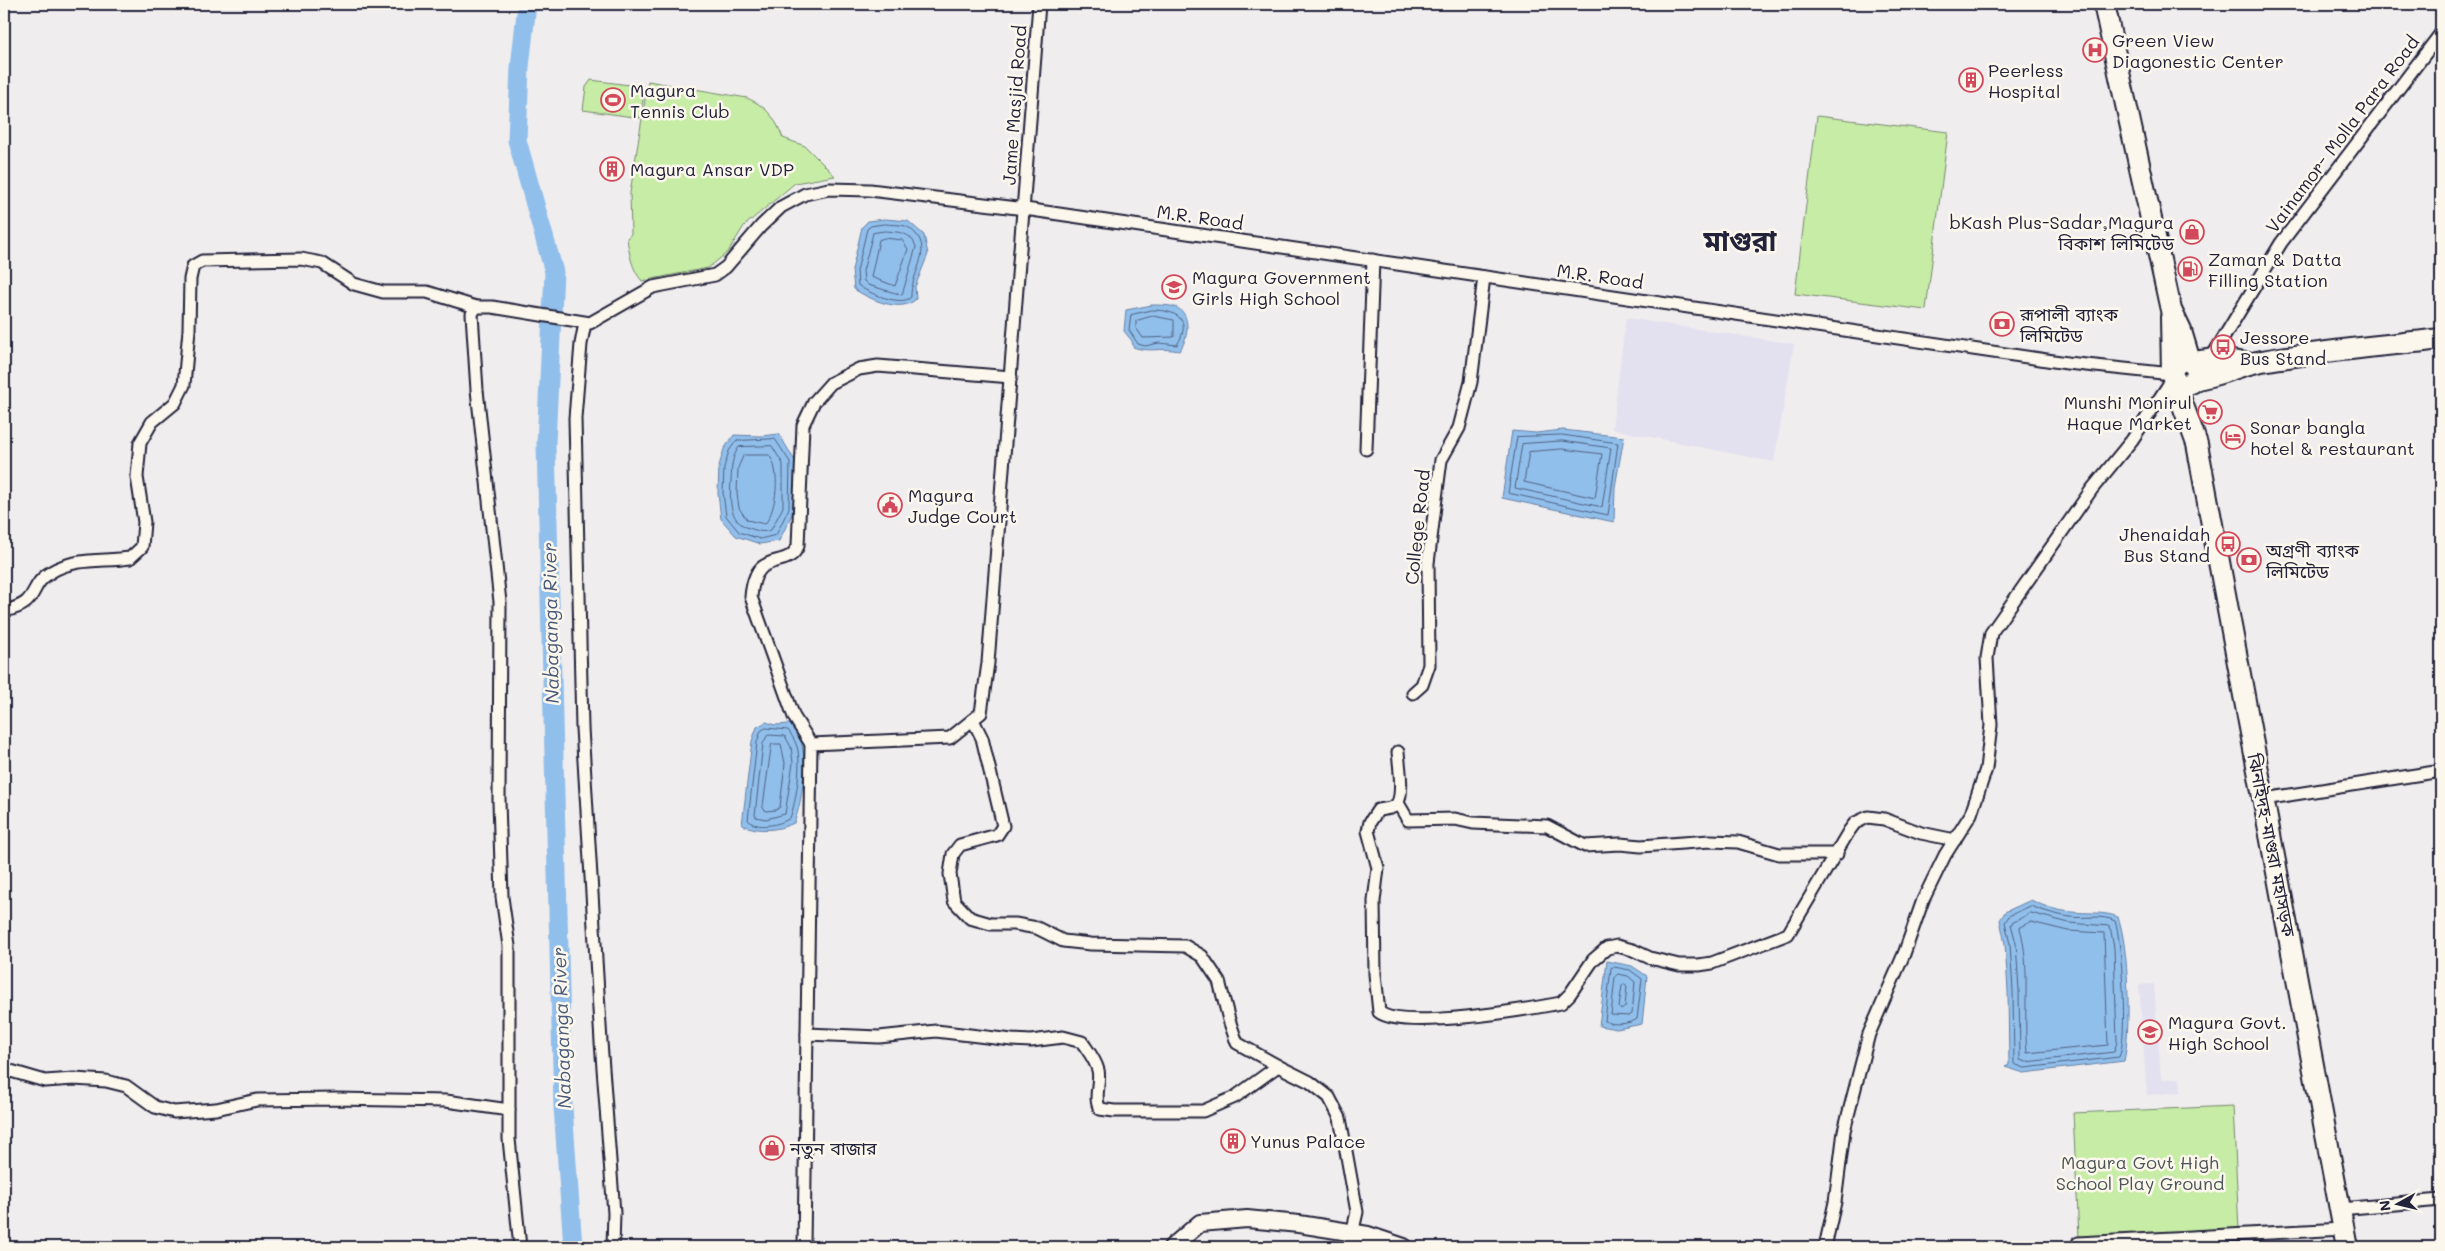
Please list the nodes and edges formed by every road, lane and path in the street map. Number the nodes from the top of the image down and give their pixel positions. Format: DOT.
graph roads {
  1 [pos="1039,4"];
  2 [pos="2104,4"];
  3 [pos="2441,33"];
  4 [pos="1024,209"];
  5 [pos="1373,260"];
  6 [pos="1484,276"];
  7 [pos="476,307"];
  8 [pos="2172,310"];
  9 [pos="587,323"];
  10 [pos="2441,339"];
  11 [pos="2196,369"];
  12 [pos="2172,374"];
  13 [pos="1011,377"];
  14 [pos="2197,444"];
  15 [pos="1366,449"];
  16 [pos="4,611"];
  17 [pos="1413,692"];
  18 [pos="973,720"];
  19 [pos="811,744"];
  20 [pos="1398,752"];
  21 [pos="2441,771"];
  22 [pos="2264,799"];
  23 [pos="1398,803"];
  24 [pos="1955,840"];
  25 [pos="1837,854"];
  26 [pos="807,1034"];
  27 [pos="1278,1066"];
  28 [pos="4,1069"];
  29 [pos="509,1110"];
  30 [pos="2441,1200"];
  31 [pos="2340,1209"];
  32 [pos="2345,1238"];
  33 [pos="1351,1240"];
  34 [pos="2078,1243"];
  35 [pos="520,1247"];
  36 [pos="613,1247"];
  37 [pos="804,1247"];
  38 [pos="1172,1247"];
  39 [pos="1404,1247"];
  40 [pos="1825,1247"];
  1 -- 4 [label="street, Jame Masjid Road"];
  2 -- 8 [label="highway"];
  3 -- 11 [label="street, Vainamor- Molla Para Road"];
  4 -- 5 [label="street, M.R. Road"];
  4 -- 9 [label="street, M.R. Road"];
  4 -- 13 [label="street, Jame Masjid Road"];
  5 -- 6 [label="street, M.R. Road"];
  5 -- 15 [label="street"];
  6 -- 12 [label="street, M.R. Road"];
  6 -- 17 [label="street, College Road"];
  7 -- 9 [label="street"];
  7 -- 16 [label="street"];
  7 -- 29 [label="street"];
  8 -- 11 [label="highway"];
  8 -- 12 [label="highway"];
  9 -- 36 [label="street"];
  10 -- 11 [label="highway"];
  11 -- 12 [label="highway"];
  11 -- 14 [label="highway"];
  12 -- 14 [label="highway"];
  12 -- 24 [label="street"];
  13 -- 18 [label="street, Jame Masjid Road"];
  13 -- 19 [label="street"];
  14 -- 22 [label="highway, ঝিনাইদহ-মাগুরা মহাসড়ক"];
  18 -- 19 [label="street"];
  18 -- 27 [label="street"];
  19 -- 26 [label="street"];
  20 -- 23 [label="street"];
  21 -- 22 [label="street"];
  22 -- 31 [label="highway, ঝিনাইদহ-মাগুরা মহাসড়ক"];
  23 -- 25 [label="street"];
  23 -- 25 [label="street"];
  24 -- 25 [label="street"];
  24 -- 40 [label="street"];
  26 -- 27 [label="street"];
  26 -- 37 [label="street"];
  27 -- 33 [label="street"];
  28 -- 29 [label="street"];
  29 -- 35 [label="street"];
  30 -- 31 [label="street"];
  31 -- 32 [label="highway, ঝিনাইদহ-মাগুরা মহাসড়ক"];
  32 -- 34 [label="street"];
  33 -- 38 [label="main road"];
  33 -- 39 [label="main road"];
}
